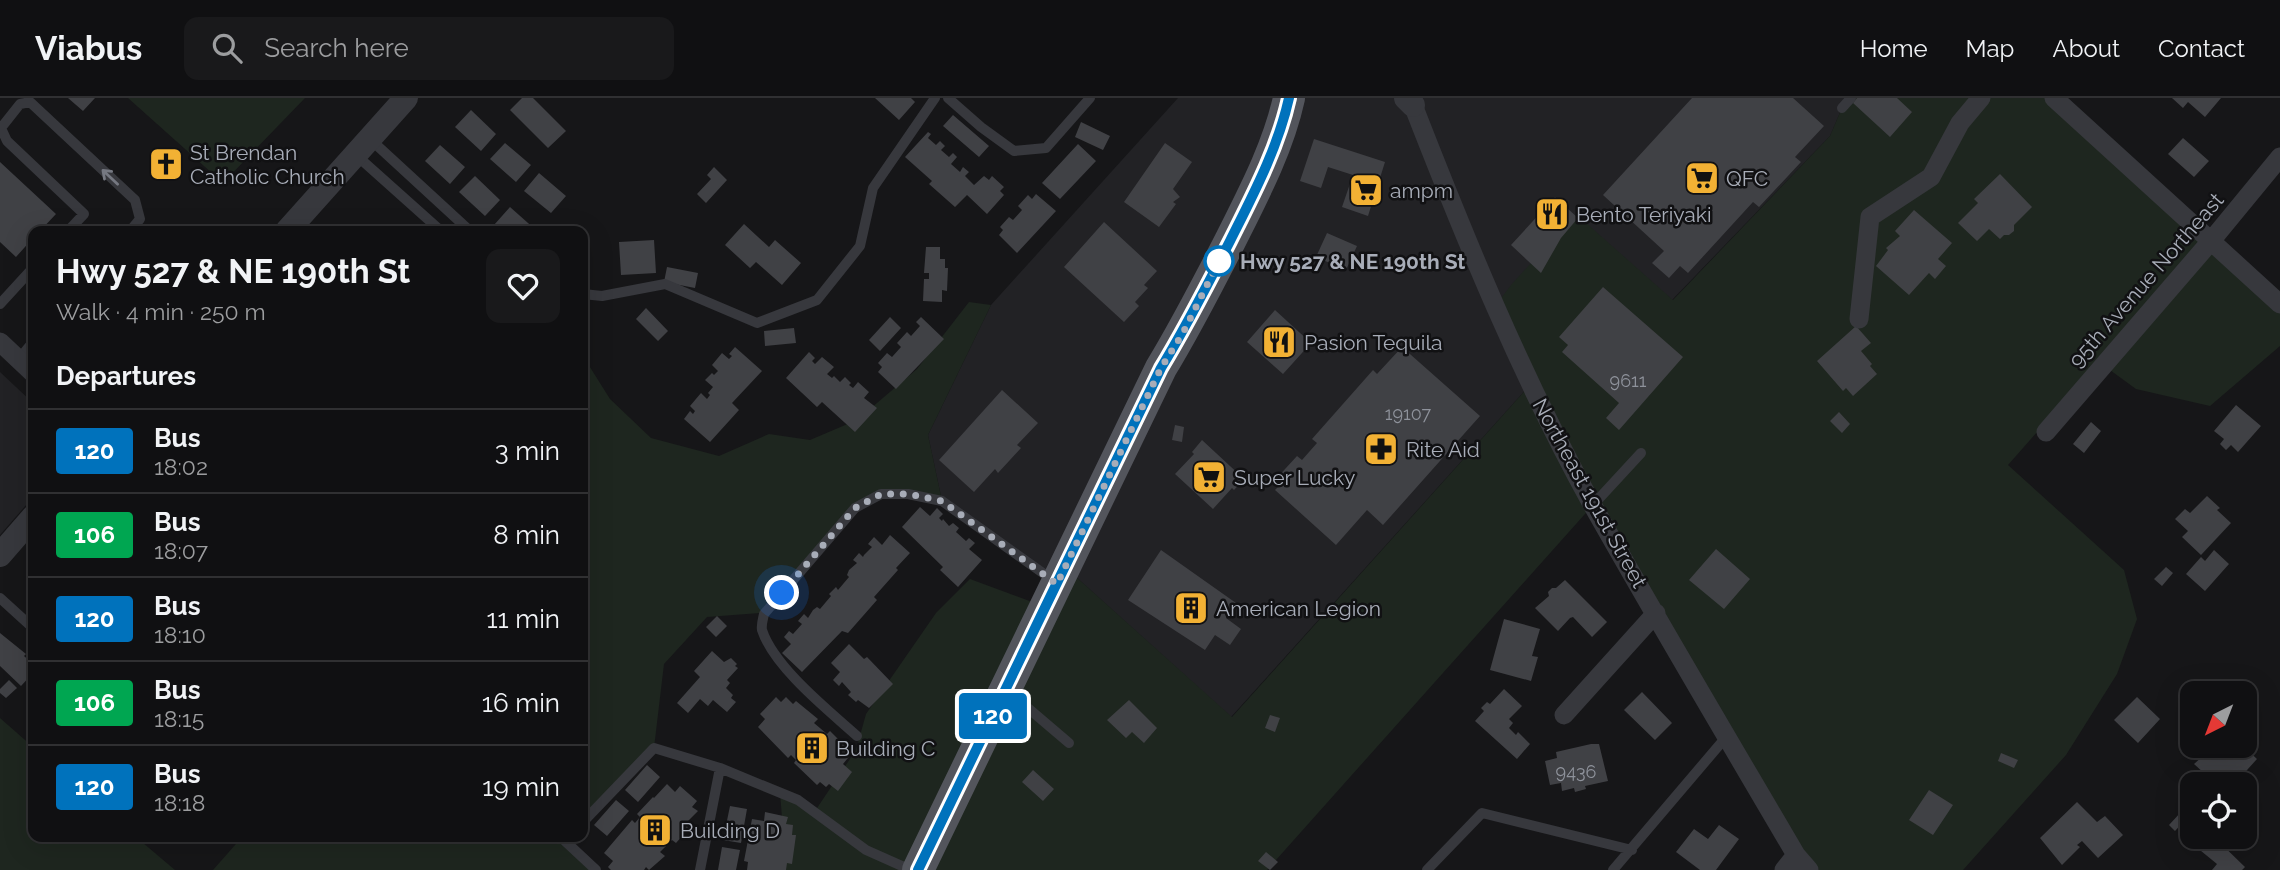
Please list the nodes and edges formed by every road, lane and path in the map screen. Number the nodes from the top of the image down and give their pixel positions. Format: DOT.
graph roads {
  1 [pos="406,98"];
  2 [pos="935,98"];
  3 [pos="948,98"];
  4 [pos="1090,98"];
  5 [pos="1290,98"];
  6 [pos="1850,98"];
  7 [pos="1981,98"];
  8 [pos="2054,98"];
  9 [pos="31,100"];
  10 [pos="1409,101"];
  11 [pos="1842,108"];
  12 [pos="363,147"];
  13 [pos="2280,157"];
  14 [pos="73,226"];
  15 [pos="134,226"];
  16 [pos="292,226"];
  17 [pos="436,226"];
  18 [pos="464,226"];
  19 [pos="2211,241"];
  20 [pos="28,273"];
  21 [pos="588,295"];
  22 [pos="0,304"];
  23 [pos="2280,304"];
  24 [pos="1859,319"];
  25 [pos="0,342"];
  26 [pos="28,348"];
  27 [pos="19,359"];
  28 [pos="28,368"];
  29 [pos="2046,432"];
  30 [pos="1641,453"];
  31 [pos="1593,505"];
  32 [pos="28,523"];
  33 [pos="0,555"];
  34 [pos="1057,584"];
  35 [pos="0,598"];
  36 [pos="1656,613"];
  37 [pos="28,623"];
  38 [pos="1006,690"];
  39 [pos="1564,715"];
  40 [pos="857,736"];
  41 [pos="1727,736"];
  42 [pos="1069,743"];
  43 [pos="720,768"];
  44 [pos="588,817"];
  45 [pos="566,842"];
  46 [pos="1632,850"];
  47 [pos="1796,865"];
  48 [pos="596,870"];
  49 [pos="700,870"];
  50 [pos="911,870"];
  51 [pos="918,870"];
  52 [pos="1427,870"];
  53 [pos="1613,870"];
  1 -- 12 [label="street"];
  2 -- 21 [label="lane"];
  3 -- 4 [label="lane"];
  5 -- 34 [label="main road"];
  6 -- 11 [label="lane"];
  7 -- 24 [label="street"];
  8 -- 19 [label="street"];
  9 -- 14 [label="lane"];
  15 -- 9 [label="lane, one-way"];
  10 -- 31 [label="street, Northeast 191st Street"];
  12 -- 16 [label="street"];
  12 -- 17 [label="lane"];
  12 -- 18 [label="lane"];
  13 -- 19 [label="street, 95th Avenue Northeast"];
  19 -- 23 [label="street"];
  19 -- 29 [label="street, 95th Avenue Northeast"];
  20 -- 22 [label="lane"];
  25 -- 27 [label="street"];
  26 -- 27 [label="lane"];
  27 -- 28 [label="street"];
  30 -- 31 [label="lane"];
  31 -- 36 [label="street, Northeast 191st Street"];
  32 -- 33 [label="street"];
  34 -- 38 [label="main road"];
  34 -- 40 [label="lane"];
  35 -- 37 [label="lane"];
  36 -- 39 [label="street"];
  36 -- 41 [label="street, Northeast 191st Street"];
  38 -- 42 [label="lane"];
  38 -- 51 [label="main road"];
  41 -- 46 [label="lane"];
  41 -- 47 [label="street, Northeast 191st Street"];
  43 -- 44 [label="lane"];
  43 -- 49 [label="lane"];
  43 -- 50 [label="lane"];
  45 -- 48 [label="lane"];
  46 -- 52 [label="lane"];
  46 -- 53 [label="lane"];
}
